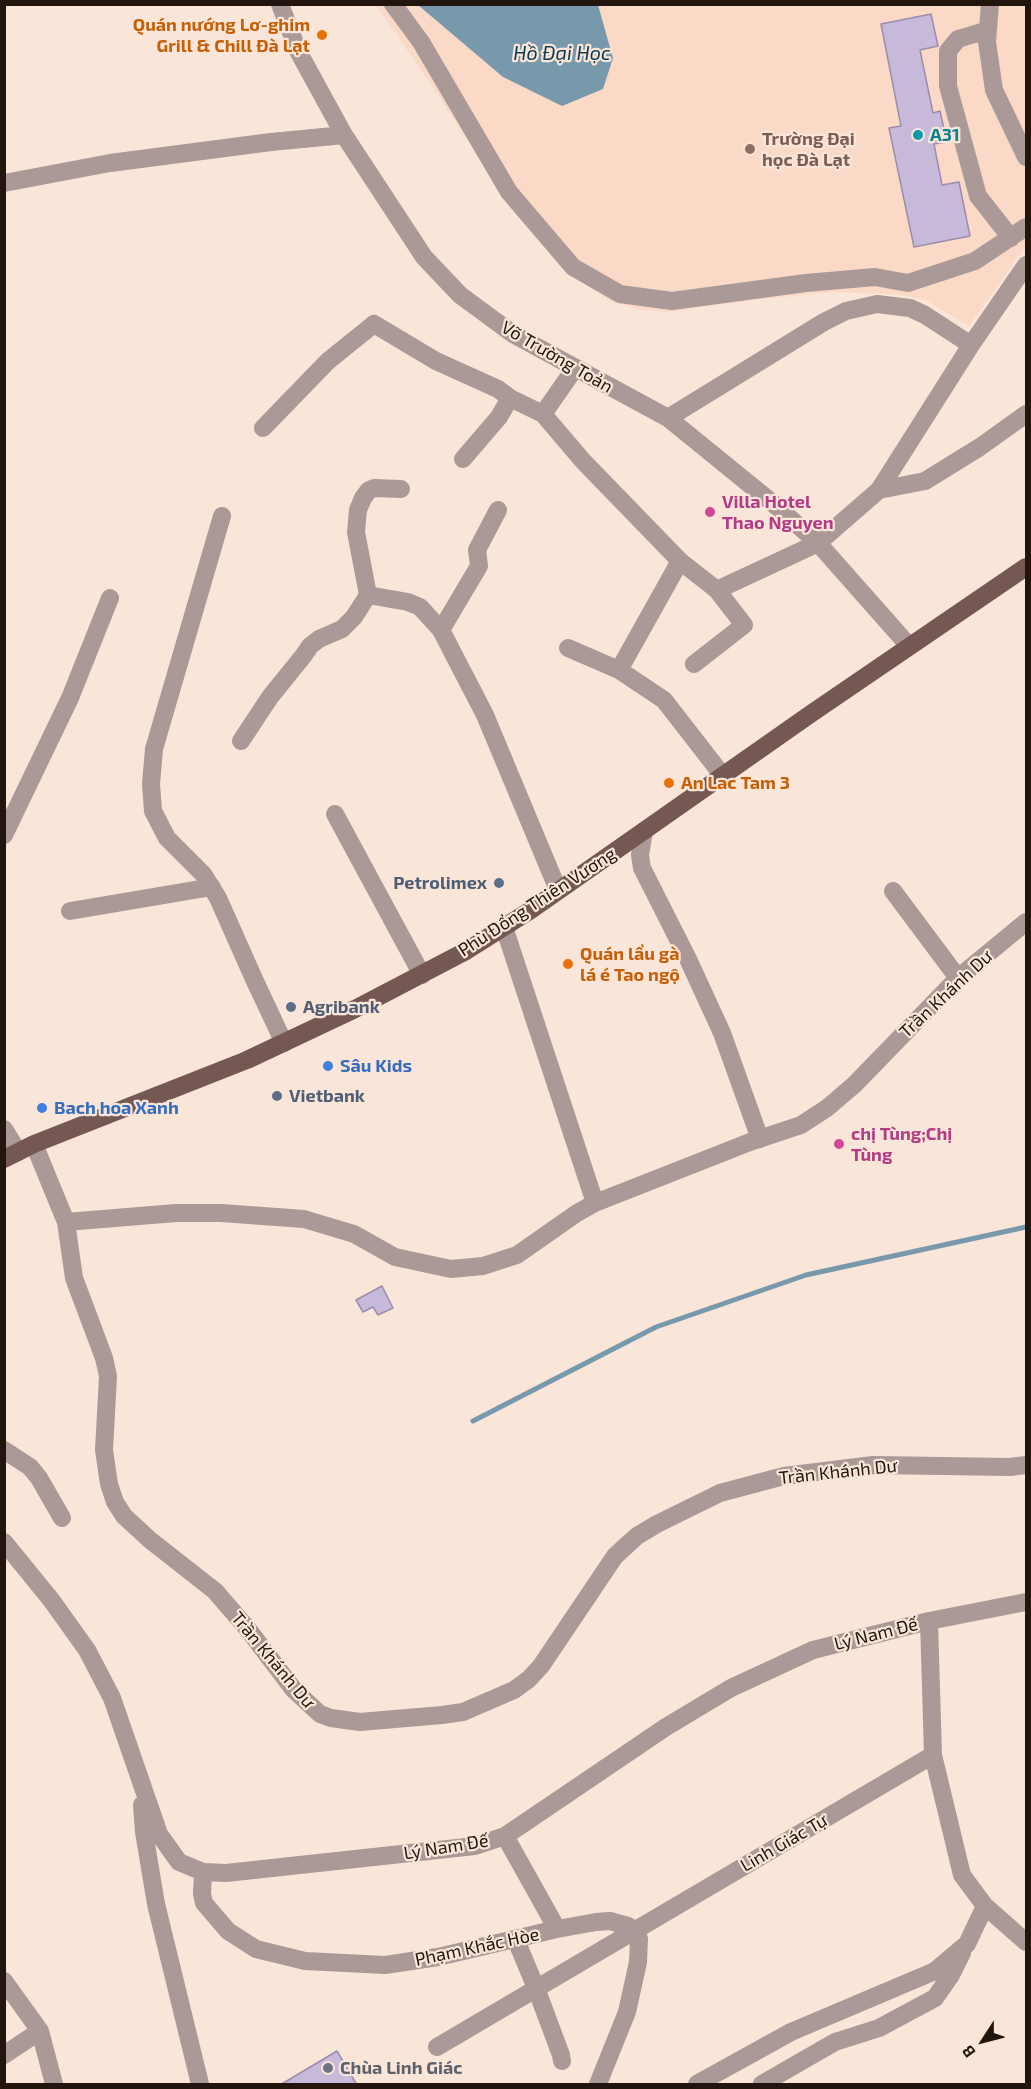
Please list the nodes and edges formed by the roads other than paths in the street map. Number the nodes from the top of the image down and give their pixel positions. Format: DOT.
graph roads {
  1 [pos="280,4"];
  2 [pos="393,4"];
  3 [pos="990,4"];
  4 [pos="988,30"];
  5 [pos="344,135"];
  6 [pos="1026,157"];
  7 [pos="4,183"];
  8 [pos="1026,227"];
  9 [pos="1011,238"];
  10 [pos="1026,266"];
  11 [pos="971,345"];
  12 [pos="575,368"];
  13 [pos="510,398"];
  14 [pos="543,414"];
  15 [pos="1026,414"];
  16 [pos="668,418"];
  17 [pos="263,428"];
  18 [pos="463,459"];
  19 [pos="401,489"];
  20 [pos="879,490"];
  21 [pos="498,510"];
  22 [pos="222,516"];
  23 [pos="818,543"];
  24 [pos="680,561"];
  25 [pos="1026,567"];
  26 [pos="717,590"];
  27 [pos="368,595"];
  28 [pos="110,598"];
  29 [pos="441,630"];
  30 [pos="909,646"];
  31 [pos="568,648"];
  32 [pos="694,664"];
  33 [pos="619,670"];
  34 [pos="241,741"];
  35 [pos="723,776"];
  36 [pos="335,814"];
  37 [pos="644,831"];
  38 [pos="4,835"];
  39 [pos="212,887"];
  40 [pos="558,890"];
  41 [pos="893,891"];
  42 [pos="70,911"];
  43 [pos="1026,922"];
  44 [pos="504,927"];
  45 [pos="422,975"];
  46 [pos="958,978"];
  47 [pos="284,1043"];
  48 [pos="4,1129"];
  49 [pos="760,1139"];
  50 [pos="19,1151"];
  51 [pos="595,1203"];
  52 [pos="66,1222"];
  53 [pos="4,1450"];
  54 [pos="1026,1465"];
  55 [pos="62,1518"];
  56 [pos="4,1542"];
  57 [pos="1026,1602"];
  58 [pos="929,1621"];
  59 [pos="933,1755"];
  60 [pos="140,1782"];
  61 [pos="505,1836"];
  62 [pos="203,1872"];
  63 [pos="985,1906"];
  64 [pos="557,1929"];
  65 [pos="635,1930"];
  66 [pos="516,1940"];
  67 [pos="1026,1942"];
  68 [pos="967,1944"];
  69 [pos="4,1981"];
  70 [pos="536,1988"];
  71 [pos="40,2031"];
  72 [pos="436,2047"];
  73 [pos="4,2055"];
  74 [pos="562,2061"];
  75 [pos="54,2085"];
  76 [pos="200,2085"];
  77 [pos="598,2085"];
  78 [pos="697,2085"];
  79 [pos="762,2085"];
  1 -- 5 [label="street, Võ Trường Toản"];
  2 -- 9 [label="street"];
  3 -- 4 [label="street"];
  4 -- 6 [label="street"];
  4 -- 9 [label="street"];
  5 -- 7 [label="street"];
  5 -- 12 [label="street, Võ Trường Toản"];
  8 -- 9 [label="street"];
  10 -- 11 [label="street"];
  11 -- 16 [label="street"];
  11 -- 20 [label="street"];
  12 -- 14 [label="street"];
  12 -- 16 [label="street, Võ Trường Toản"];
  13 -- 14 [label="street"];
  13 -- 17 [label="street"];
  13 -- 18 [label="street"];
  14 -- 24 [label="street"];
  15 -- 20 [label="street"];
  16 -- 23 [label="street, Võ Trường Toản"];
  19 -- 27 [label="street"];
  20 -- 23 [label="street"];
  21 -- 29 [label="street"];
  22 -- 39 [label="street"];
  23 -- 26 [label="street"];
  23 -- 30 [label="street, Võ Trường Toản"];
  24 -- 26 [label="street"];
  24 -- 33 [label="street"];
  25 -- 30 [label="main road, Phù Đổng Thiên Vương"];
  26 -- 32 [label="street"];
  27 -- 29 [label="street"];
  27 -- 34 [label="street"];
  28 -- 38 [label="street"];
  29 -- 40 [label="street"];
  30 -- 35 [label="main road, Phù Đổng Thiên Vương"];
  31 -- 33 [label="street"];
  33 -- 35 [label="street"];
  35 -- 37 [label="main road, Phù Đổng Thiên Vương"];
  36 -- 45 [label="street"];
  37 -- 40 [label="main road, Phù Đổng Thiên Vương"];
  37 -- 49 [label="street"];
  39 -- 42 [label="street"];
  39 -- 47 [label="street"];
  40 -- 44 [label="main road, Phù Đổng Thiên Vương"];
  41 -- 46 [label="street"];
  43 -- 46 [label="street, Trần Khánh Dư"];
  44 -- 45 [label="main road, Phù Đổng Thiên Vương"];
  44 -- 51 [label="street"];
  45 -- 47 [label="main road, Phù Đổng Thiên Vương"];
  46 -- 49 [label="street, Trần Khánh Dư"];
  47 -- 50 [label="main road, Phù Đổng Thiên Vương"];
  48 -- 50 [label="street, Trần Khánh Dư"];
  49 -- 51 [label="street, Trần Khánh Dư"];
  50 -- 52 [label="street, Trần Khánh Dư"];
  51 -- 52 [label="street, Trần Khánh Dư"];
  52 -- 54 [label="street, Trần Khánh Dư"];
  53 -- 55 [label="street"];
  56 -- 60 [label="street, Lý Nam Đế"];
  57 -- 58 [label="street, Lý Nam Đế"];
  58 -- 59 [label="street"];
  58 -- 61 [label="street, Lý Nam Đế"];
  59 -- 63 [label="street"];
  59 -- 65 [label="street, Linh Giác Tự"];
  60 -- 62 [label="street, Lý Nam Đế"];
  60 -- 76 [label="street"];
  61 -- 62 [label="street, Lý Nam Đế"];
  61 -- 64 [label="street"];
  62 -- 66 [label="street, Phạm Khắc Hòe"];
  63 -- 67 [label="street"];
  63 -- 68 [label="street"];
  64 -- 65 [label="street, Phạm Khắc Hòe"];
  64 -- 66 [label="street, Phạm Khắc Hòe"];
  65 -- 70 [label="street, Linh Giác Tự"];
  65 -- 77 [label="street"];
  66 -- 70 [label="street"];
  68 -- 78 [label="street"];
  68 -- 79 [label="street"];
  69 -- 71 [label="street"];
  70 -- 72 [label="street, Linh Giác Tự"];
  70 -- 74 [label="street"];
  71 -- 73 [label="street"];
  71 -- 75 [label="street"];
}
